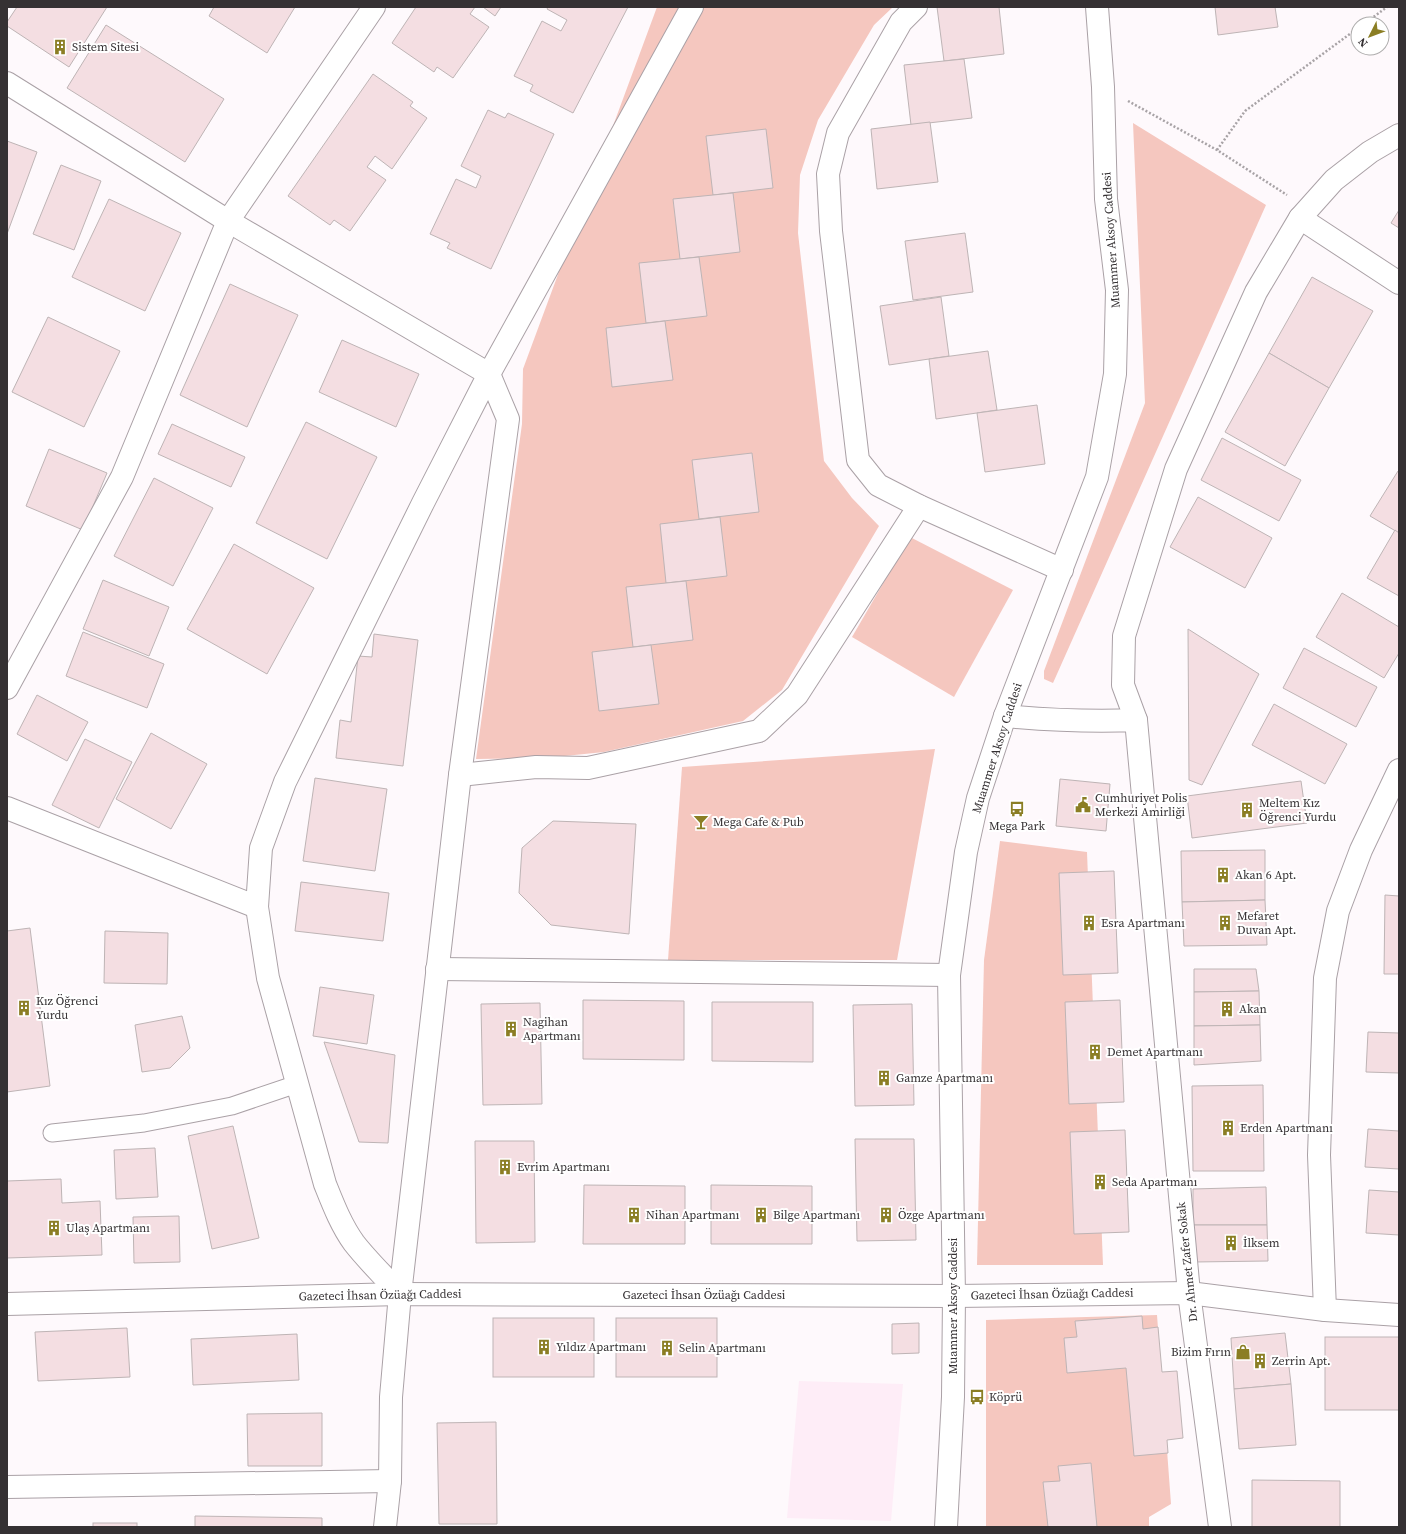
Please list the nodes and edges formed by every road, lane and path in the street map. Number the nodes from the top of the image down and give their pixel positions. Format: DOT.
graph roads {
  1 [pos="374,7"];
  2 [pos="692,7"];
  3 [pos="916,7"];
  4 [pos="1097,7"];
  5 [pos="1388,7"];
  6 [pos="1375,16"];
  7 [pos="1350,34"];
  8 [pos="7,83"];
  9 [pos="1104,87"];
  10 [pos="1399,135"];
  11 [pos="1217,150"];
  12 [pos="1304,213"];
  13 [pos="228,222"];
  14 [pos="1399,283"];
  15 [pos="489,374"];
  16 [pos="919,506"];
  17 [pos="1062,570"];
  18 [pos="7,688"];
  19 [pos="1005,716"];
  20 [pos="1136,720"];
  21 [pos="1399,770"];
  22 [pos="460,775"];
  23 [pos="7,808"];
  24 [pos="257,907"];
  25 [pos="437,969"];
  26 [pos="950,975"];
  27 [pos="297,1084"];
  28 [pos="52,1133"];
  29 [pos="1189,1293"];
  30 [pos="400,1294"];
  31 [pos="954,1296"];
  32 [pos="7,1304"];
  33 [pos="1325,1310"];
  34 [pos="1399,1315"];
  35 [pos="390,1482"];
  36 [pos="7,1487"];
  37 [pos="385,1527"];
  38 [pos="946,1527"];
  39 [pos="1220,1527"];
  1 -- 13 [label="street"];
  2 -- 15 [label="street"];
  3 -- 16 [label="street"];
  4 -- 9 [label="street, Muammer Aksoy Caddesi"];
  5 -- 6 [label="path"];
  7 -- 11 [label="path"];
  8 -- 13 [label="street"];
  9 -- 11 [label="path"];
  9 -- 17 [label="street, Muammer Aksoy Caddesi"];
  10 -- 12 [label="street, Dr. Ahmet Zafer Sokak"];
  11 -- 12 [label="path"];
  12 -- 14 [label="street"];
  12 -- 20 [label="street, Dr. Ahmet Zafer Sokak"];
  13 -- 15 [label="street"];
  13 -- 18 [label="street"];
  15 -- 22 [label="street"];
  15 -- 24 [label="street"];
  16 -- 17 [label="street"];
  16 -- 22 [label="street"];
  17 -- 19 [label="street, Muammer Aksoy Caddesi"];
  19 -- 20 [label="street"];
  19 -- 26 [label="street, Muammer Aksoy Caddesi"];
  20 -- 29 [label="street, Dr. Ahmet Zafer Sokak"];
  21 -- 33 [label="street"];
  22 -- 25 [label="street"];
  23 -- 24 [label="street"];
  24 -- 27 [label="street"];
  25 -- 26 [label="street"];
  25 -- 30 [label="street"];
  26 -- 31 [label="street, Muammer Aksoy Caddesi"];
  27 -- 28 [label="lane"];
  27 -- 30 [label="street"];
  29 -- 31 [label="street, Gazeteci İhsan Özüağı Caddesi"];
  29 -- 33 [label="street, Gazeteci İhsan Özüağı Caddesi"];
  29 -- 39 [label="street, Dr. Ahmet Zafer Sokak"];
  30 -- 31 [label="street, Gazeteci İhsan Özüağı Caddesi"];
  30 -- 32 [label="street, Gazeteci İhsan Özüağı Caddesi"];
  30 -- 35 [label="street"];
  31 -- 38 [label="street, Muammer Aksoy Caddesi"];
  33 -- 34 [label="street, Gazeteci İhsan Özüağı Caddesi"];
  35 -- 36 [label="street"];
  35 -- 37 [label="street"];
}
